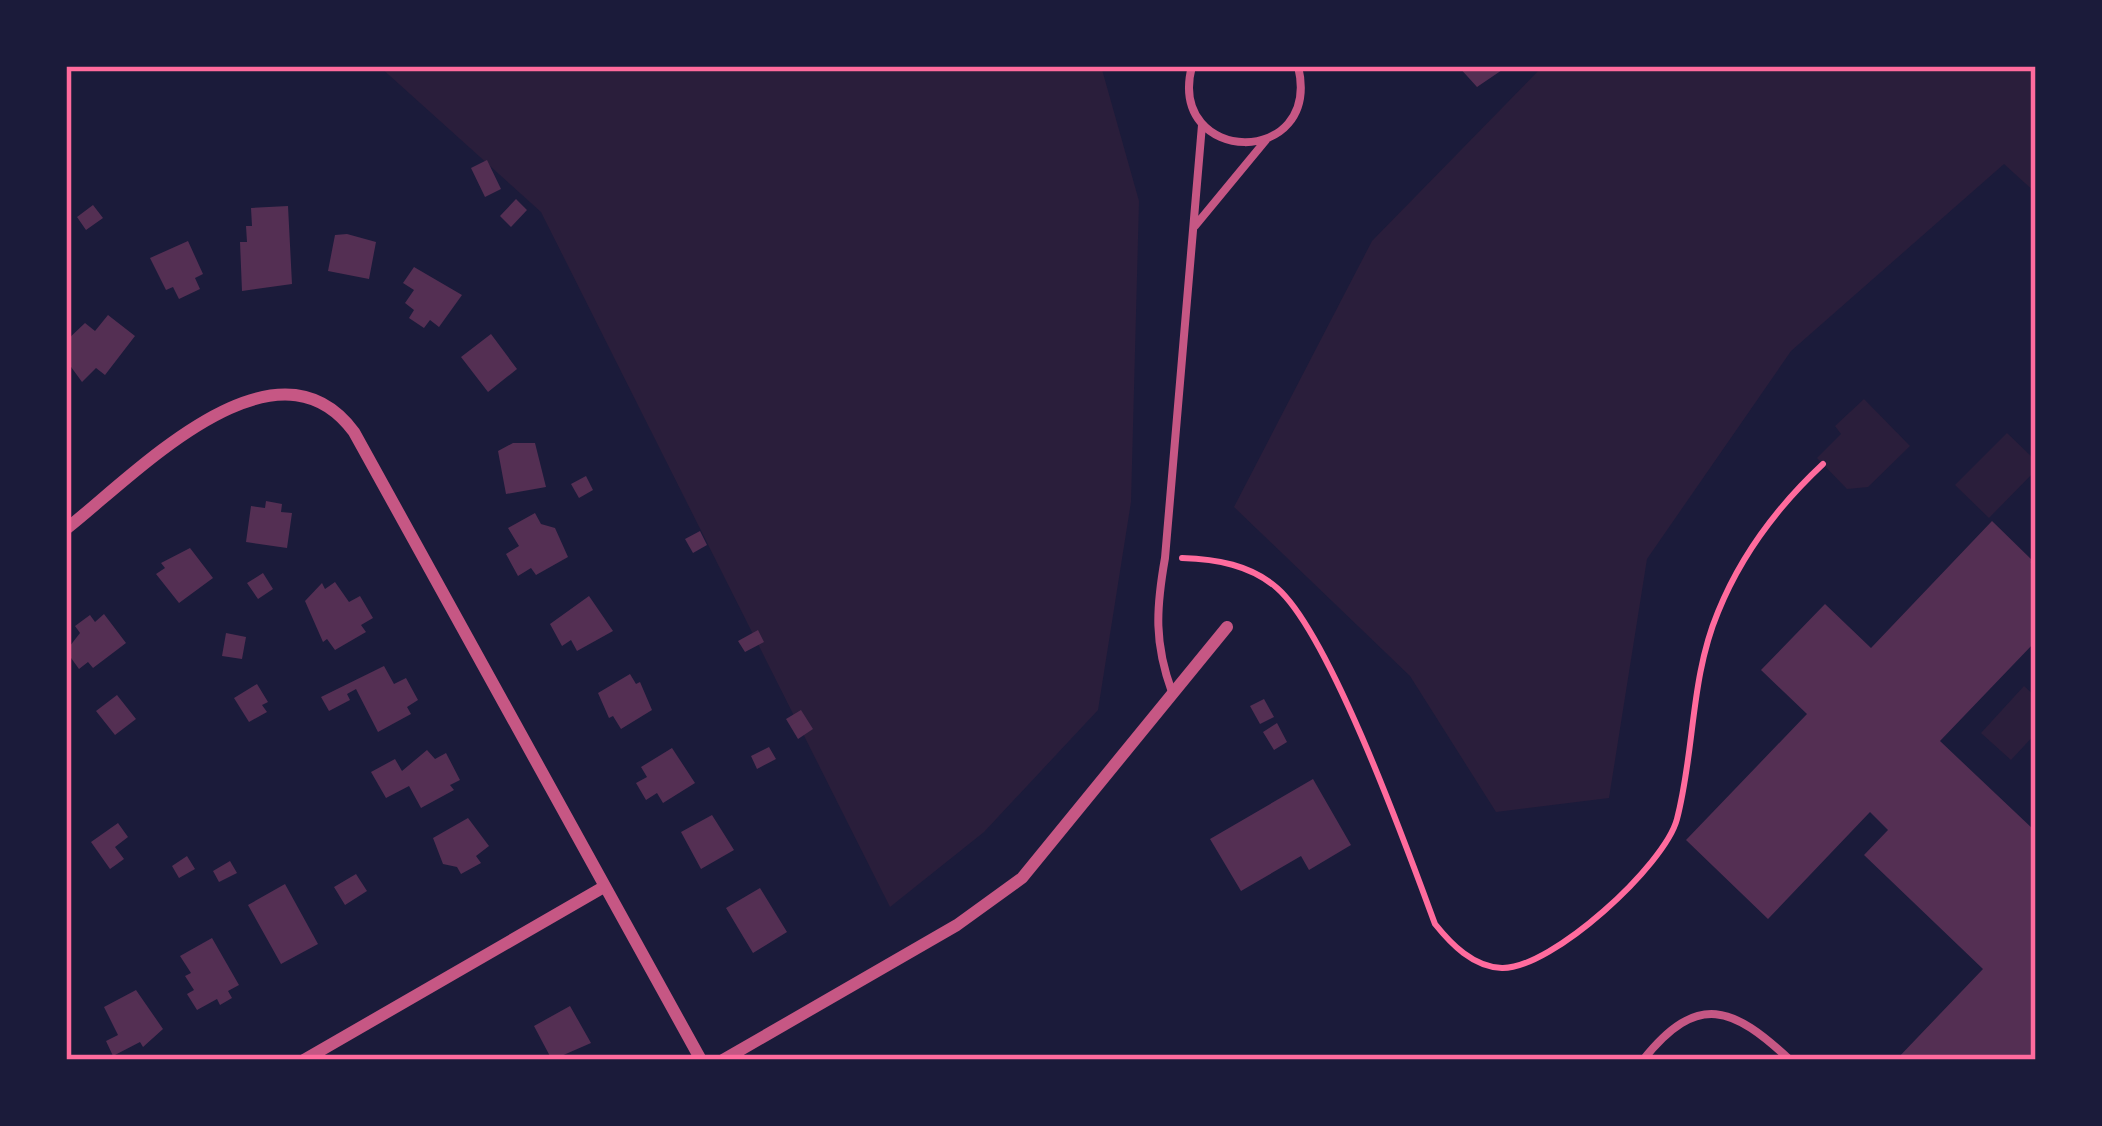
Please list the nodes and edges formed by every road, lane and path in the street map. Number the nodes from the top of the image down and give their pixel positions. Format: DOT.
graph roads {
  1 [pos="1190,66"];
  2 [pos="1298,66"];
  3 [pos="1202,125"];
  4 [pos="1267,139"];
  5 [pos="1194,228"];
  6 [pos="1823,464"];
  7 [pos="66,529"];
  8 [pos="1165,558"];
  9 [pos="1227,628"];
  10 [pos="1172,694"];
  11 [pos="602,888"];
  12 [pos="304,1060"];
  13 [pos="701,1060"];
  14 [pos="723,1060"];
  15 [pos="1642,1060"];
  16 [pos="1790,1060"];
  1 -- 3 [label="lane"];
  2 -- 4 [label="lane"];
  3 -- 4 [label="lane"];
  3 -- 5 [label="lane"];
  4 -- 5 [label="lane"];
  5 -- 8 [label="lane"];
  6 -- 8 [label="path"];
  7 -- 11 [label="street"];
  8 -- 10 [label="lane"];
  9 -- 10 [label="street"];
  10 -- 14 [label="street"];
  11 -- 12 [label="street"];
  11 -- 13 [label="street"];
  15 -- 16 [label="lane"];
}
